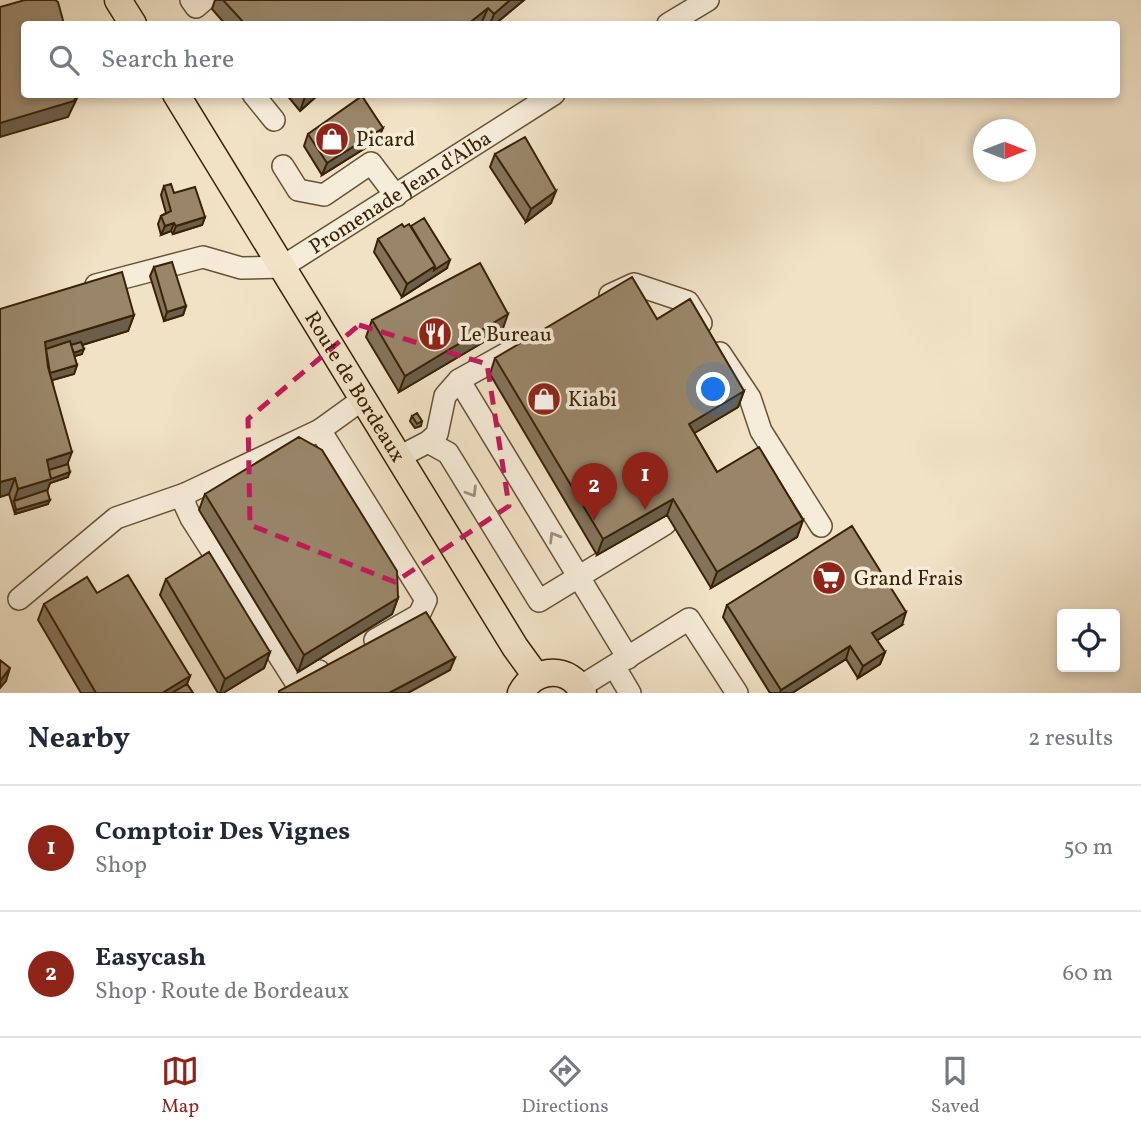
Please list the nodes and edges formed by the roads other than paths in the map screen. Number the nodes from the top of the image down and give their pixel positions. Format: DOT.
graph roads {
  1 [pos="118,0"];
  2 [pos="708,0"];
  3 [pos="131,21"];
  4 [pos="673,21"];
  5 [pos="178,98"];
  6 [pos="256,98"];
  7 [pos="548,98"];
  8 [pos="274,120"];
  9 [pos="283,166"];
  10 [pos="396,196"];
  11 [pos="282,267"];
  12 [pos="78,289"];
  13 [pos="598,302"];
  14 [pos="540,334"];
  15 [pos="458,380"];
  16 [pos="363,399"];
  17 [pos="320,430"];
  18 [pos="428,442"];
  19 [pos="399,457"];
  20 [pos="186,494"];
  21 [pos="665,524"];
  22 [pos="821,526"];
  23 [pos="579,577"];
  24 [pos="19,599"];
  25 [pos="358,649"];
  26 [pos="621,662"];
  27 [pos="334,663"];
  28 [pos="529,685"];
  29 [pos="582,690"];
  30 [pos="630,693"];
  31 [pos="737,693"];
  1 -- 3 [label="main road"];
  2 -- 4 [label="lane"];
  5 -- 11 [label="main road, Route de Bordeaux"];
  6 -- 8 [label="lane"];
  7 -- 10 [label="lane, Promenade Jean d'Alba"];
  9 -- 10 [label="lane"];
  10 -- 11 [label="lane, Promenade Jean d'Alba"];
  11 -- 12 [label="lane"];
  11 -- 16 [label="main road, Route de Bordeaux"];
  13 -- 22 [label="lane"];
  14 -- 15 [label="lane"];
  15 -- 18 [label="lane"];
  23 -- 15 [label="lane, one-way"];
  16 -- 17 [label="lane"];
  16 -- 19 [label="main road, Route de Bordeaux"];
  17 -- 20 [label="lane"];
  17 -- 25 [label="lane"];
  18 -- 19 [label="lane"];
  18 -- 23 [label="lane, one-way"];
  19 -- 28 [label="main road, Route de Bordeaux"];
  20 -- 24 [label="lane"];
  20 -- 27 [label="lane"];
  21 -- 23 [label="lane"];
  23 -- 26 [label="lane"];
  26 -- 29 [label="lane"];
  26 -- 30 [label="lane"];
  26 -- 31 [label="lane"];
  28 -- 29 [label="main road"];
}
